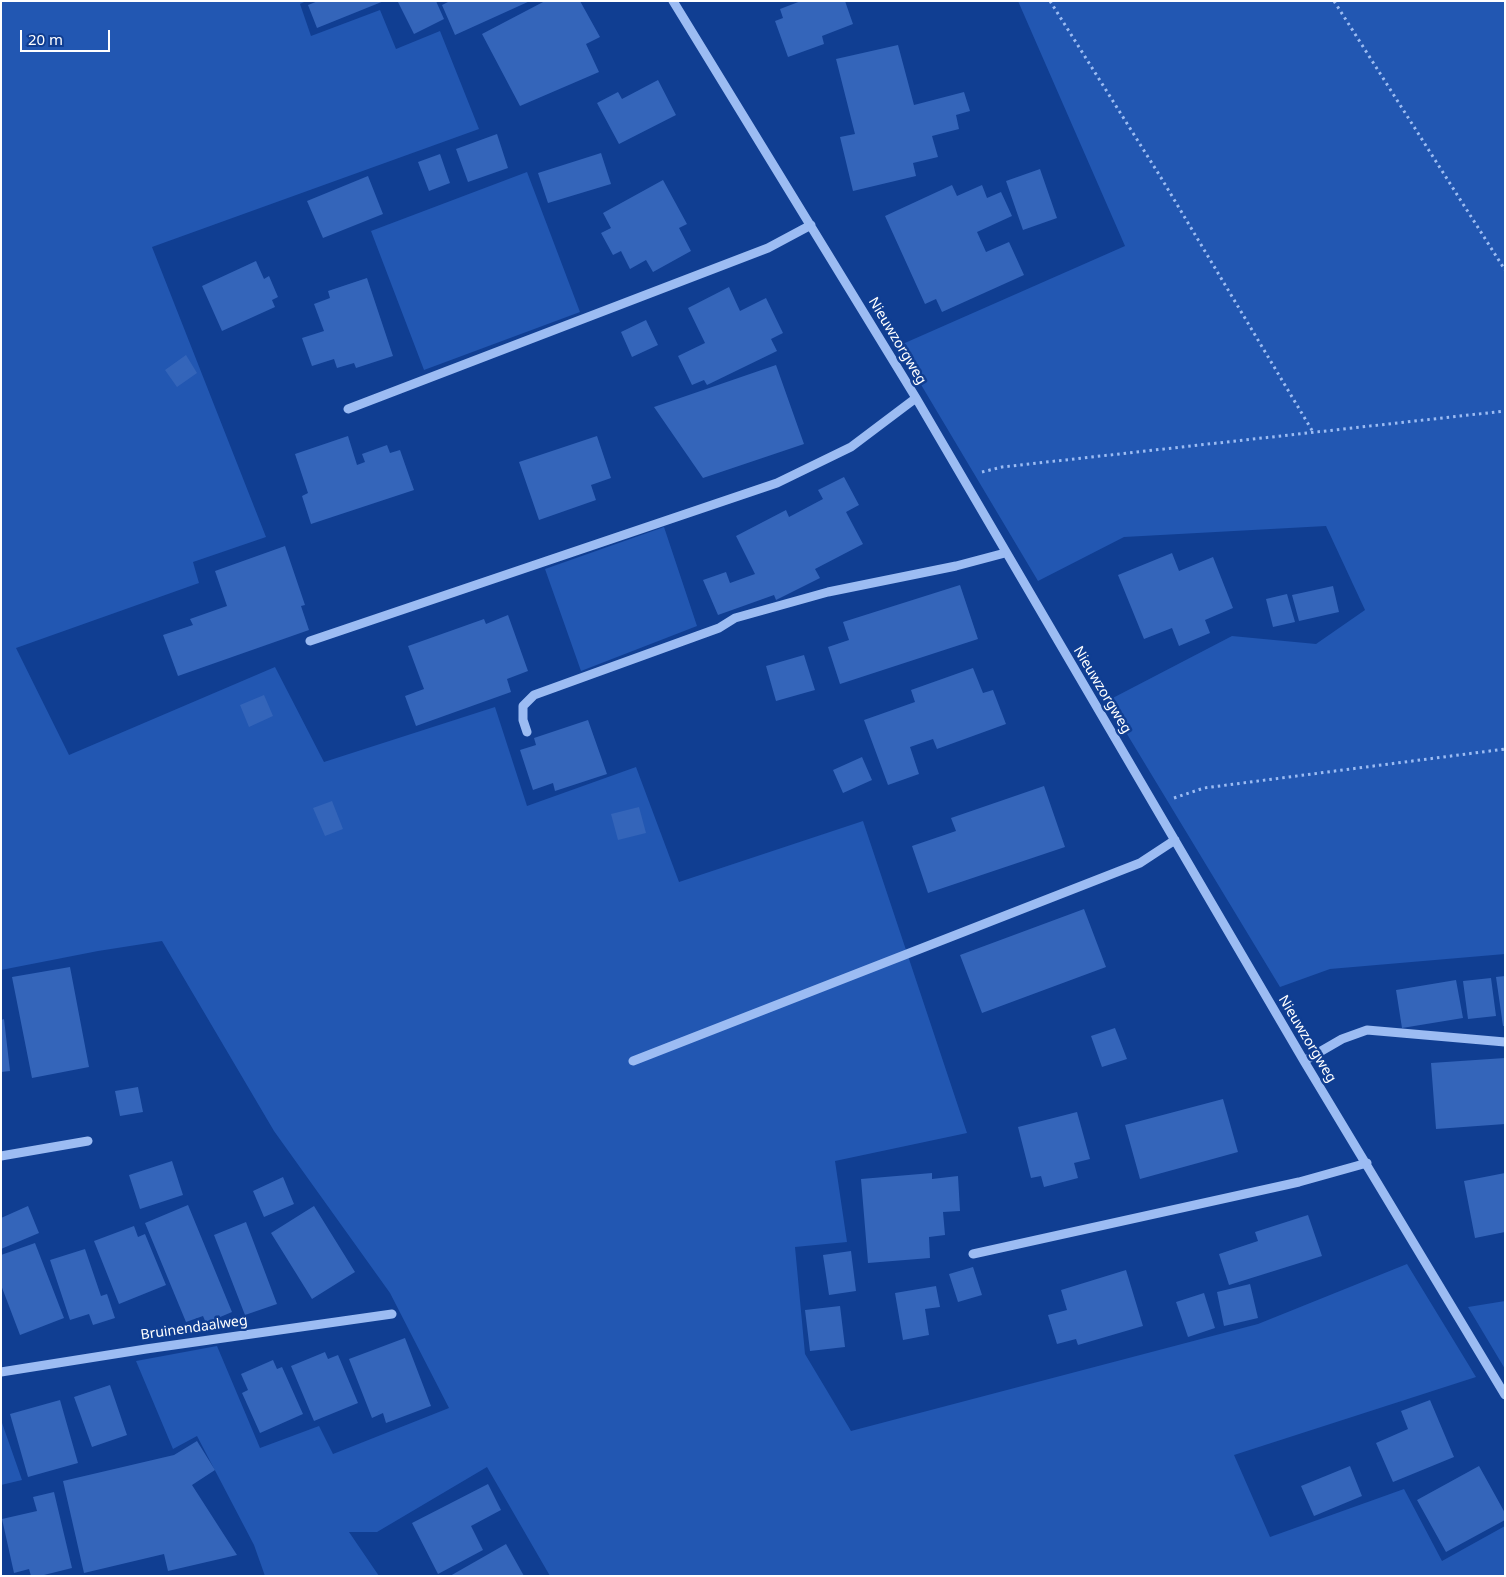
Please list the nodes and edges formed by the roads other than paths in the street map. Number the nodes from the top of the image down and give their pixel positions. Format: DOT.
graph roads {
  1 [pos="673,1"];
  2 [pos="811,225"];
  3 [pos="916,398"];
  4 [pos="348,409"];
  5 [pos="1005,553"];
  6 [pos="310,641"];
  7 [pos="527,732"];
  8 [pos="1175,840"];
  9 [pos="1505,1042"];
  10 [pos="633,1061"];
  11 [pos="1304,1061"];
  12 [pos="88,1142"];
  13 [pos="1,1156"];
  14 [pos="1366,1163"];
  15 [pos="974,1254"];
  16 [pos="392,1314"];
  17 [pos="1,1372"];
  18 [pos="1505,1395"];
  1 -- 2 [label="street, Nieuwzorgweg"];
  2 -- 3 [label="street, Nieuwzorgweg"];
  2 -- 4 [label="street"];
  3 -- 5 [label="street, Nieuwzorgweg"];
  3 -- 6 [label="street"];
  5 -- 7 [label="street"];
  5 -- 8 [label="street, Nieuwzorgweg"];
  8 -- 10 [label="street"];
  8 -- 11 [label="street, Nieuwzorgweg"];
  9 -- 11 [label="street"];
  11 -- 14 [label="street, Nieuwzorgweg"];
  12 -- 13 [label="street"];
  14 -- 15 [label="street"];
  14 -- 18 [label="street, Nieuwzorgweg"];
  16 -- 17 [label="street, Bruinendaalweg"];
}
